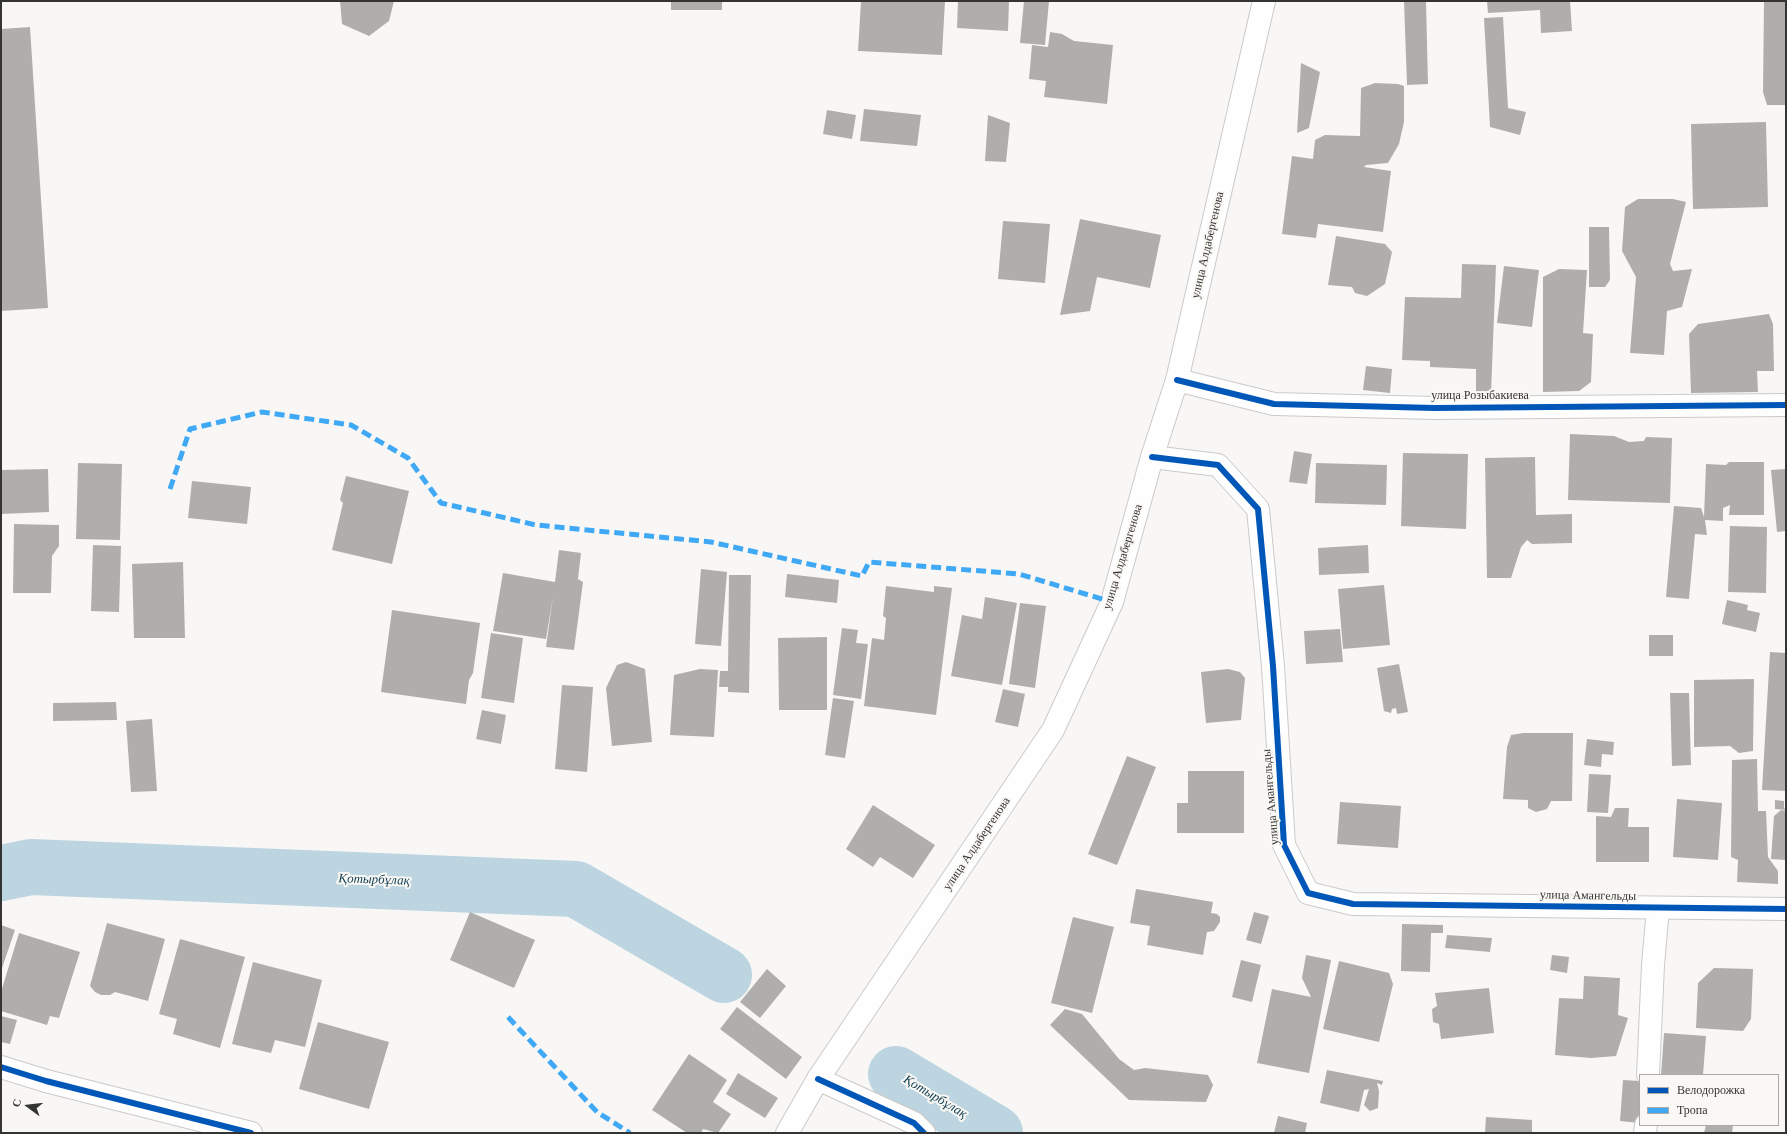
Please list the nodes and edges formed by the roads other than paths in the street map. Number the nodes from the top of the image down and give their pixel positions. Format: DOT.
graph roads {
  1 [pos="1264,1"];
  2 [pos="1177,380"];
  3 [pos="1786,405"];
  4 [pos="1152,458"];
  5 [pos="1658,908"];
  6 [pos="1786,910"];
  7 [pos="1,1067"];
  8 [pos="1648,1074"];
  9 [pos="818,1079"];
  10 [pos="251,1133"];
  11 [pos="786,1133"];
  12 [pos="924,1133"];
  1 -- 2 [label="street, улица Алдабергенова"];
  2 -- 3 [label="street, улица Розыбакиева"];
  2 -- 4 [label="street, улица Алдабергенова"];
  4 -- 5 [label="street, улица Амангельды"];
  4 -- 9 [label="street, улица Алдабергенова"];
  5 -- 6 [label="street, улица Амангельды"];
  5 -- 8 [label="street"];
  7 -- 10 [label="street"];
  9 -- 11 [label="street, улица Алдабергенова"];
  9 -- 12 [label="street"];
}
